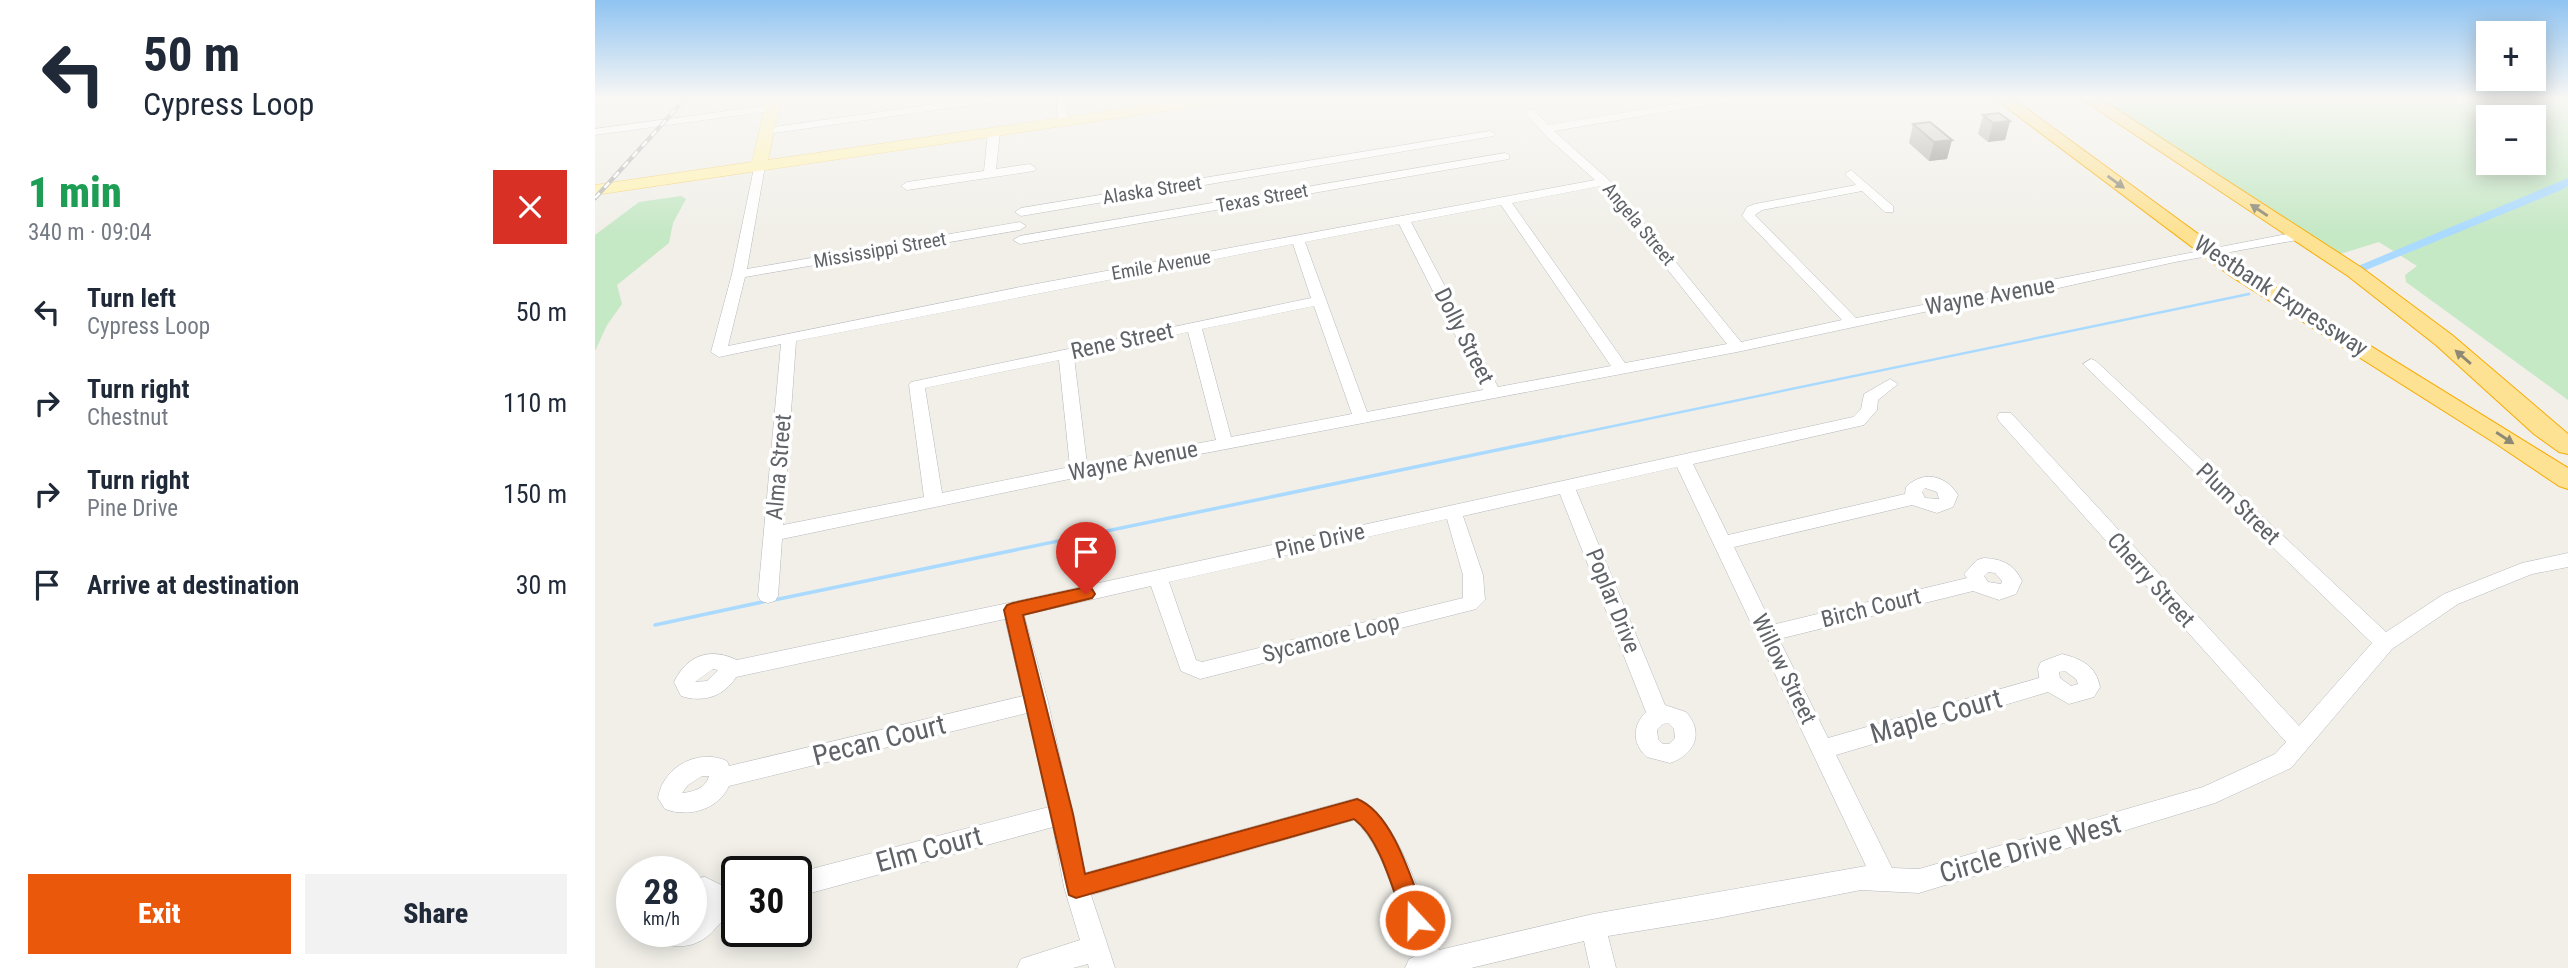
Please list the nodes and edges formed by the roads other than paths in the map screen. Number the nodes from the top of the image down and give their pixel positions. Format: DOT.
graph roads {
  1 [pos="764,143"];
  2 [pos="917,143"];
  3 [pos="993,143"];
  4 [pos="1406,143"];
  5 [pos="1432,143"];
  6 [pos="1562,143"];
  7 [pos="2064,143"];
  8 [pos="2156,143"];
  9 [pos="1408,147"];
  10 [pos="1505,157"];
  11 [pos="1250,159"];
  12 [pos="759,166"];
  13 [pos="1030,168"];
  14 [pos="1422,171"];
  15 [pos="1255,173"];
  16 [pos="990,174"];
  17 [pos="1851,174"];
  18 [pos="1604,182"];
  19 [pos="907,186"];
  20 [pos="1865,187"];
  21 [pos="595,190"];
  22 [pos="1021,195"];
  23 [pos="1263,198"];
  24 [pos="1505,202"];
  25 [pos="1889,209"];
  26 [pos="1404,221"];
  27 [pos="1020,232"];
  28 [pos="2297,236"];
  29 [pos="1298,240"];
  30 [pos="2209,252"];
  31 [pos="739,274"];
  32 [pos="1320,300"];
  33 [pos="1853,323"];
  34 [pos="1194,326"];
  35 [pos="789,337"];
  36 [pos="1737,347"];
  37 [pos="1066,353"];
  38 [pos="1682,357"];
  39 [pos="2091,364"];
  40 [pos="1621,369"];
  41 [pos="1890,384"];
  42 [pos="1493,393"];
  43 [pos="2005,417"];
  44 [pos="1361,418"];
  45 [pos="1225,444"];
  46 [pos="2568,446"];
  47 [pos="1683,461"];
  48 [pos="1079,471"];
  49 [pos="2568,480"];
  50 [pos="1566,486"];
  51 [pos="1914,498"];
  52 [pos="934,501"];
  53 [pos="1453,511"];
  54 [pos="773,534"];
  55 [pos="1723,543"];
  56 [pos="2568,561"];
  57 [pos="1158,577"];
  58 [pos="1976,583"];
  59 [pos="768,596"];
  60 [pos="1013,610"];
  61 [pos="1766,634"];
  62 [pos="2385,643"];
  63 [pos="730,670"];
  64 [pos="2050,683"];
  65 [pos="1037,702"];
  66 [pos="1660,716"];
  67 [pos="2299,741"];
  68 [pos="1822,749"];
  69 [pos="721,778"];
  70 [pos="1062,814"];
  71 [pos="1884,878"];
  72 [pos="812,881"];
  73 [pos="1076,887"];
  74 [pos="721,908"];
  75 [pos="707,920"];
  76 [pos="1593,926"];
  77 [pos="1100,958"];
  78 [pos="1425,966"];
  79 [pos="1030,968"];
  80 [pos="1603,968"];
  1 -- 12 [label="main road"];
  2 -- 12 [label="main road"];
  3 -- 16 [label="street"];
  4 -- 9 [label="street"];
  5 -- 9 [label="street, Alaska Street"];
  6 -- 18 [label="street, Angela Street"];
  7 -- 30 [label="highway, Westbank Expressway, one-way"];
  28 -- 8 [label="highway, one-way"];
  9 -- 14 [label="street"];
  9 -- 15 [label="street, Alaska Street"];
  10 -- 14 [label="street, Texas Street"];
  11 -- 15 [label="street"];
  12 -- 21 [label="main road"];
  12 -- 31 [label="street"];
  13 -- 16 [label="street"];
  14 -- 23 [label="street, Texas Street"];
  15 -- 23 [label="street"];
  15 -- 27 [label="street, Alaska Street"];
  16 -- 19 [label="street"];
  17 -- 20 [label="street"];
  18 -- 24 [label="street, Emile Avenue"];
  18 -- 36 [label="street, Angela Street"];
  20 -- 25 [label="street"];
  20 -- 33 [label="street"];
  22 -- 27 [label="street"];
  23 -- 27 [label="street, Texas Street"];
  24 -- 26 [label="street, Emile Avenue"];
  24 -- 40 [label="street"];
  26 -- 29 [label="street, Emile Avenue"];
  26 -- 42 [label="street, Dolly Street"];
  27 -- 31 [label="street, Mississippi Street"];
  28 -- 30 [label="street, Wayne Avenue"];
  46 -- 28 [label="highway, one-way"];
  29 -- 32 [label="street"];
  29 -- 35 [label="street, Emile Avenue"];
  30 -- 33 [label="street, Wayne Avenue"];
  30 -- 49 [label="highway, Westbank Expressway, one-way"];
  31 -- 35 [label="street, Emile Avenue"];
  32 -- 34 [label="street, Rene Street"];
  32 -- 44 [label="street"];
  33 -- 36 [label="street, Wayne Avenue"];
  34 -- 37 [label="street, Rene Street"];
  34 -- 45 [label="street"];
  35 -- 54 [label="street, Alma Street"];
  36 -- 38 [label="street, Wayne Avenue"];
  37 -- 48 [label="street"];
  37 -- 52 [label="street, Rene Street"];
  38 -- 40 [label="street, Dolly Street"];
  39 -- 62 [label="street, Plum Street"];
  40 -- 42 [label="street, Dolly Street"];
  41 -- 47 [label="street, Pine Drive"];
  42 -- 44 [label="street, Wayne Avenue"];
  43 -- 67 [label="street, Cherry Street"];
  44 -- 45 [label="street, Wayne Avenue"];
  45 -- 48 [label="street, Wayne Avenue"];
  47 -- 50 [label="street, Pine Drive"];
  47 -- 55 [label="street, Willow Street"];
  48 -- 52 [label="street, Wayne Avenue"];
  50 -- 53 [label="street, Pine Drive"];
  50 -- 66 [label="street, Poplar Drive"];
  51 -- 55 [label="street"];
  52 -- 54 [label="street, Wayne Avenue"];
  53 -- 57 [label="street, Pine Drive"];
  53 -- 57 [label="street, Sycamore Loop"];
  54 -- 59 [label="street, Alma Street"];
  55 -- 61 [label="street, Willow Street"];
  56 -- 62 [label="street, Circle Drive West"];
  57 -- 60 [label="street, Pine Drive"];
  58 -- 61 [label="street, Birch Court"];
  60 -- 63 [label="street, Pine Drive"];
  60 -- 65 [label="street"];
  61 -- 68 [label="street, Willow Street"];
  62 -- 67 [label="street, Circle Drive West"];
  64 -- 68 [label="street, Maple Court"];
  65 -- 69 [label="street, Pecan Court"];
  65 -- 70 [label="street"];
  67 -- 71 [label="street, Circle Drive West"];
  68 -- 71 [label="street, Willow Street"];
  70 -- 72 [label="street, Elm Court"];
  70 -- 73 [label="street"];
  71 -- 76 [label="street, Circle Drive West"];
  73 -- 77 [label="street"];
  73 -- 78 [label="street"];
  74 -- 75 [label="street"];
  76 -- 78 [label="street, Circle Drive West"];
  76 -- 80 [label="street"];
  77 -- 79 [label="street"];
}
